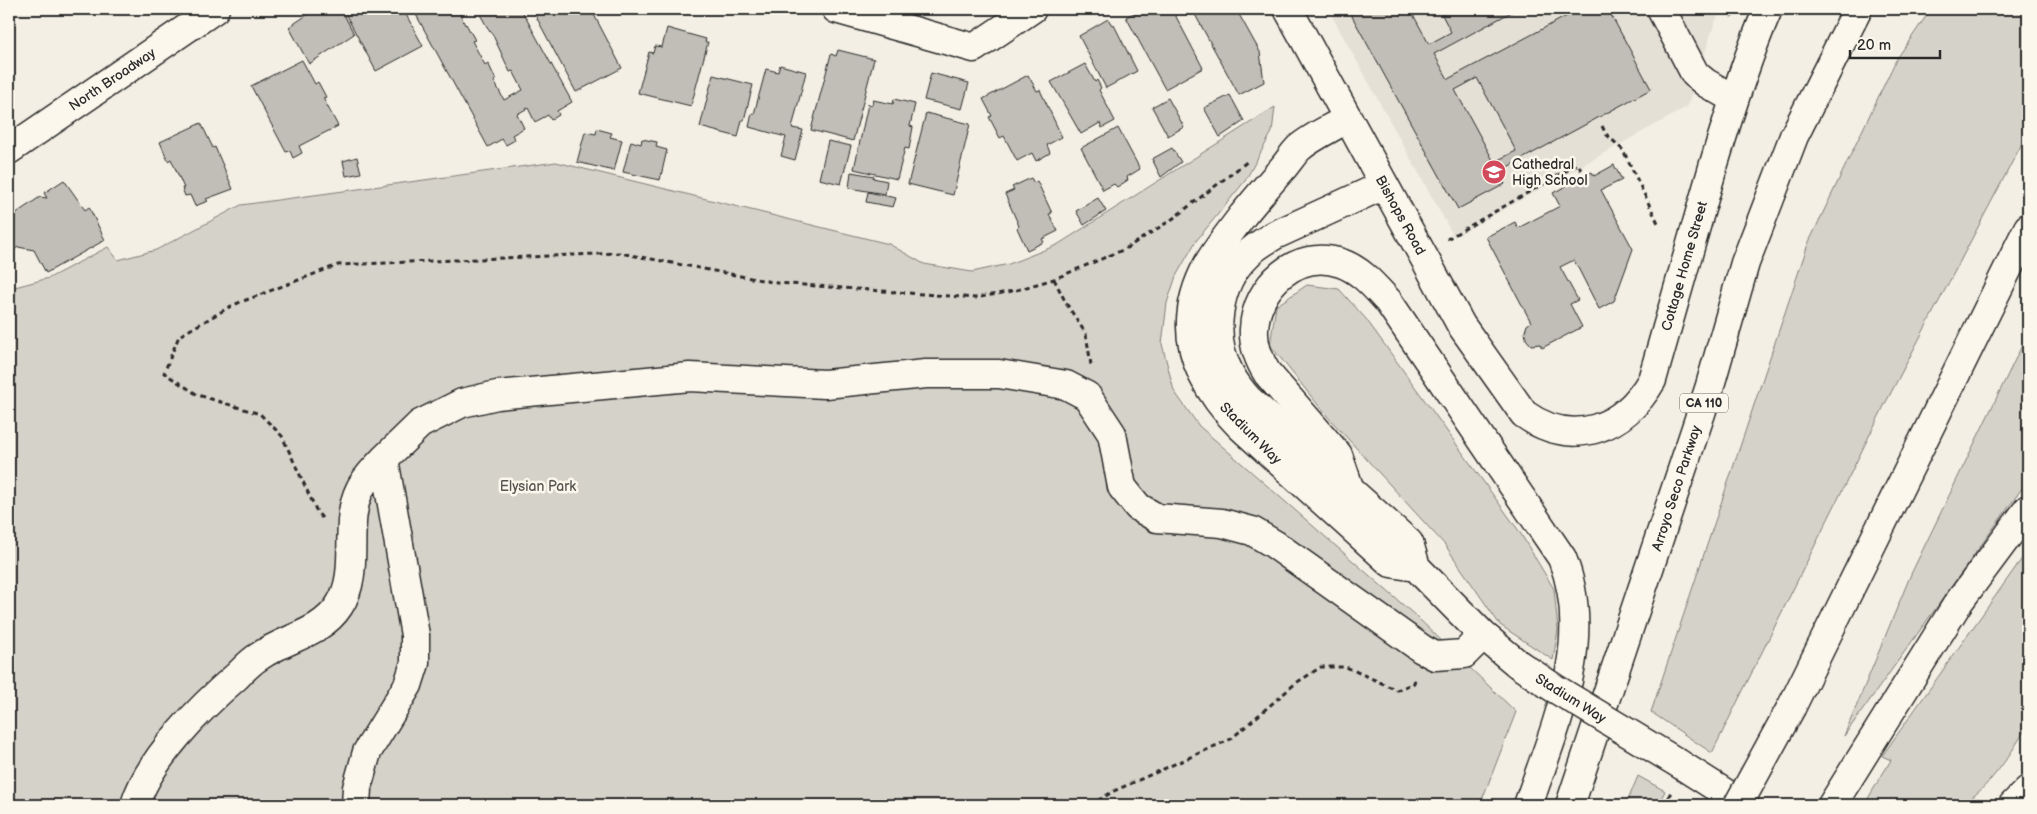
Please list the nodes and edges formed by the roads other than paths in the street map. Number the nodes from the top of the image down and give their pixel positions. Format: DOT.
graph roads {
  1 [pos="215,9"];
  2 [pos="836,9"];
  3 [pos="1032,9"];
  4 [pos="1288,9"];
  5 [pos="1661,9"];
  6 [pos="1768,9"];
  7 [pos="1858,9"];
  8 [pos="1734,100"];
  9 [pos="1348,118"];
  10 [pos="9,150"];
  11 [pos="1384,185"];
  12 [pos="2028,228"];
  13 [pos="1524,414"];
  14 [pos="384,459"];
  15 [pos="1350,490"];
  16 [pos="2028,509"];
  17 [pos="1416,567"];
  18 [pos="1483,634"];
  19 [pos="2028,790"];
  20 [pos="135,805"];
  21 [pos="356,805"];
  22 [pos="1528,805"];
  23 [pos="1570,805"];
  24 [pos="1738,805"];
  25 [pos="1744,805"];
  26 [pos="1832,805"];
  27 [pos="2013,805"];
  1 -- 10 [label="main road, North Broadway"];
  2 -- 3 [label="main road"];
  4 -- 9 [label="main road, Bishops Road"];
  5 -- 8 [label="main road"];
  6 -- 8 [label="main road, Cottage Home Street"];
  7 -- 23 [label="main road, Arroyo Seco Parkway / CA 110"];
  8 -- 13 [label="main road, Cottage Home Street"];
  9 -- 11 [label="main road, Bishops Road"];
  9 -- 17 [label="main road, Stadium Way"];
  11 -- 13 [label="main road, Bishops Road"];
  11 -- 15 [label="main road, Stadium Way"];
  12 -- 24 [label="main road, bridge"];
  14 -- 18 [label="main road"];
  14 -- 20 [label="main road"];
  14 -- 21 [label="main road"];
  15 -- 17 [label="main road, Stadium Way"];
  15 -- 22 [label="main road"];
  16 -- 26 [label="main road"];
  17 -- 18 [label="main road, Stadium Way"];
  18 -- 25 [label="main road, Stadium Way, bridge"];
  19 -- 27 [label="main road"];
}
